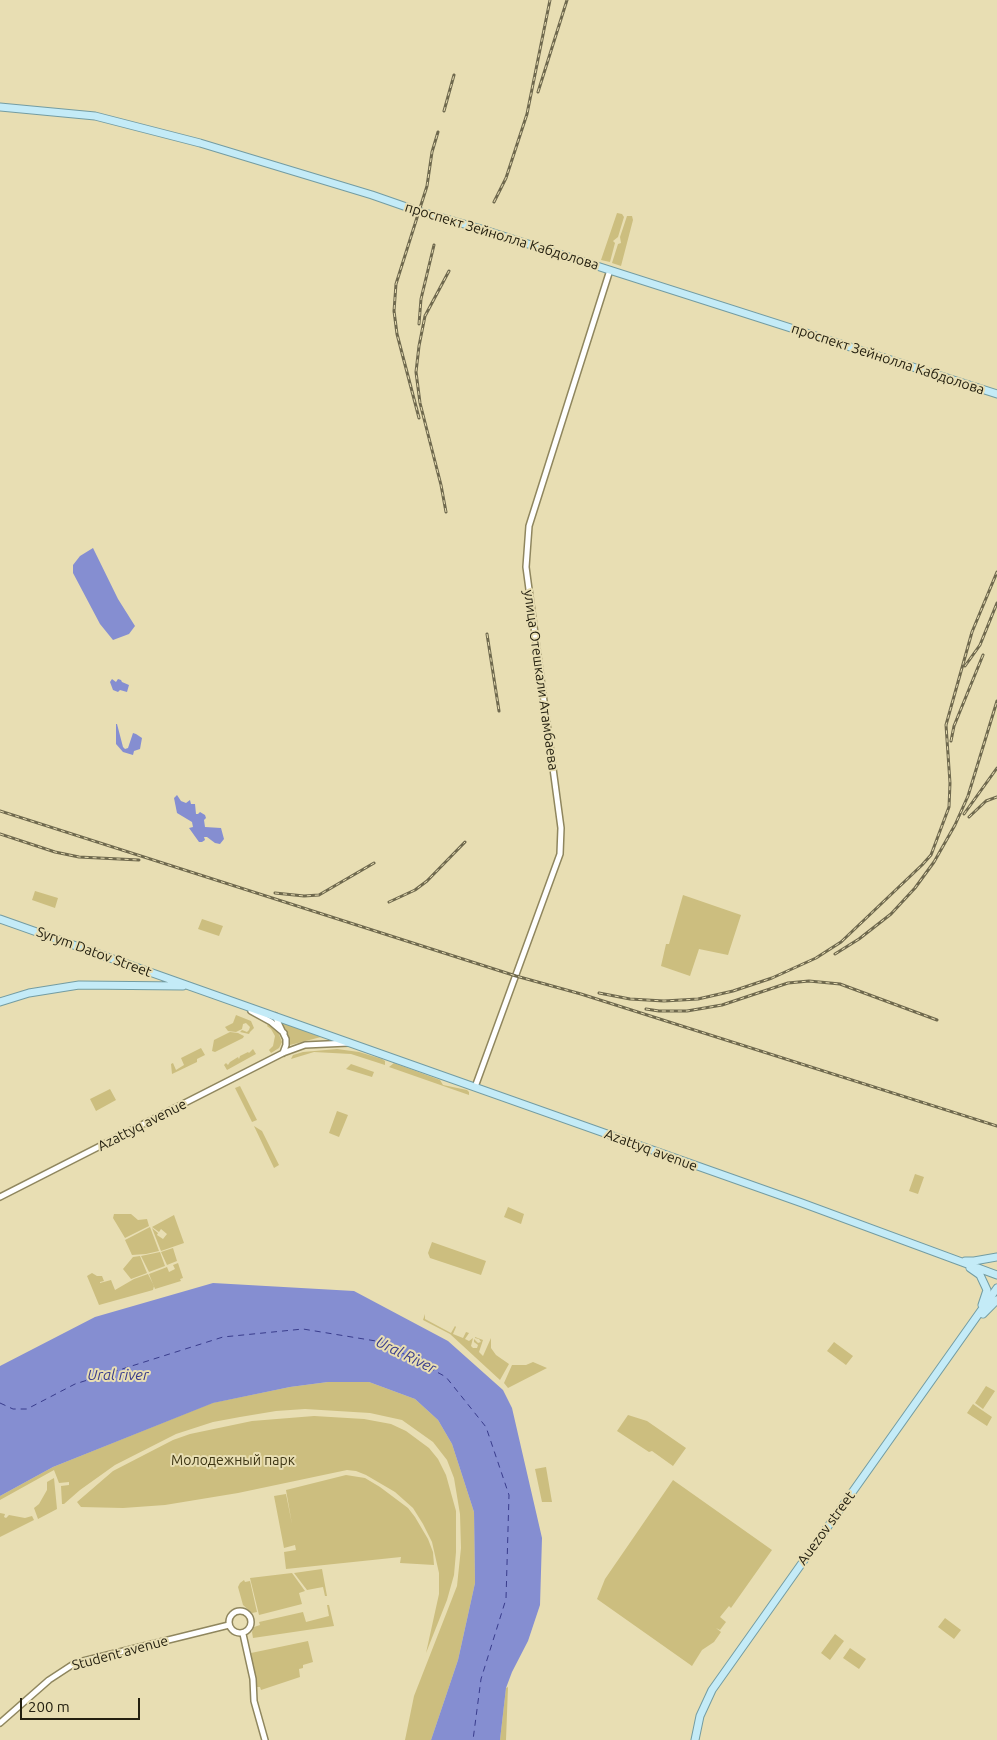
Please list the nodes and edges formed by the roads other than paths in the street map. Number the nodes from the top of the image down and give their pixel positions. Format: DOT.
graph roads {
  1 [pos="0,107"];
  2 [pos="610,270"];
  3 [pos="997,394"];
  4 [pos="0,919"];
  5 [pos="188,986"];
  6 [pos="0,1002"];
  7 [pos="239,1003"];
  8 [pos="275,1016"];
  9 [pos="284,1033"];
  10 [pos="348,1043"];
  11 [pos="283,1052"];
  12 [pos="475,1087"];
  13 [pos="0,1197"];
  14 [pos="997,1257"];
  15 [pos="955,1259"];
  16 [pos="997,1275"];
  17 [pos="997,1288"];
  18 [pos="997,1300"];
  19 [pos="975,1320"];
  20 [pos="229,1624"];
  21 [pos="242,1634"];
  22 [pos="0,1723"];
  23 [pos="265,1740"];
  24 [pos="695,1740"];
  1 -- 2 [label="main road, проспект Зейнолла Кабдолова"];
  2 -- 3 [label="main road, проспект Зейнолла Кабдолова"];
  2 -- 12 [label="street, улица Отешкали Атамбаева"];
  4 -- 5 [label="main road, Syrym Datov Street"];
  5 -- 6 [label="main road"];
  5 -- 7 [label="main road, Syrym Datov Street"];
  7 -- 8 [label="main road, Syrym Datov Street"];
  7 -- 9 [label="street"];
  8 -- 9 [label="street"];
  8 -- 10 [label="main road, Azattyq avenue"];
  9 -- 11 [label="street"];
  10 -- 11 [label="street, Azattyq avenue"];
  10 -- 12 [label="main road, Azattyq avenue"];
  11 -- 13 [label="street, Azattyq avenue"];
  12 -- 15 [label="main road, Azattyq avenue"];
  14 -- 15 [label="main road"];
  15 -- 16 [label="main road"];
  15 -- 19 [label="main road"];
  17 -- 19 [label="main road"];
  18 -- 19 [label="main road"];
  19 -- 24 [label="main road, Auezov street"];
  20 -- 21 [label="street"];
  20 -- 21 [label="street"];
  20 -- 22 [label="street, Student avenue"];
  21 -- 23 [label="street"];
}
